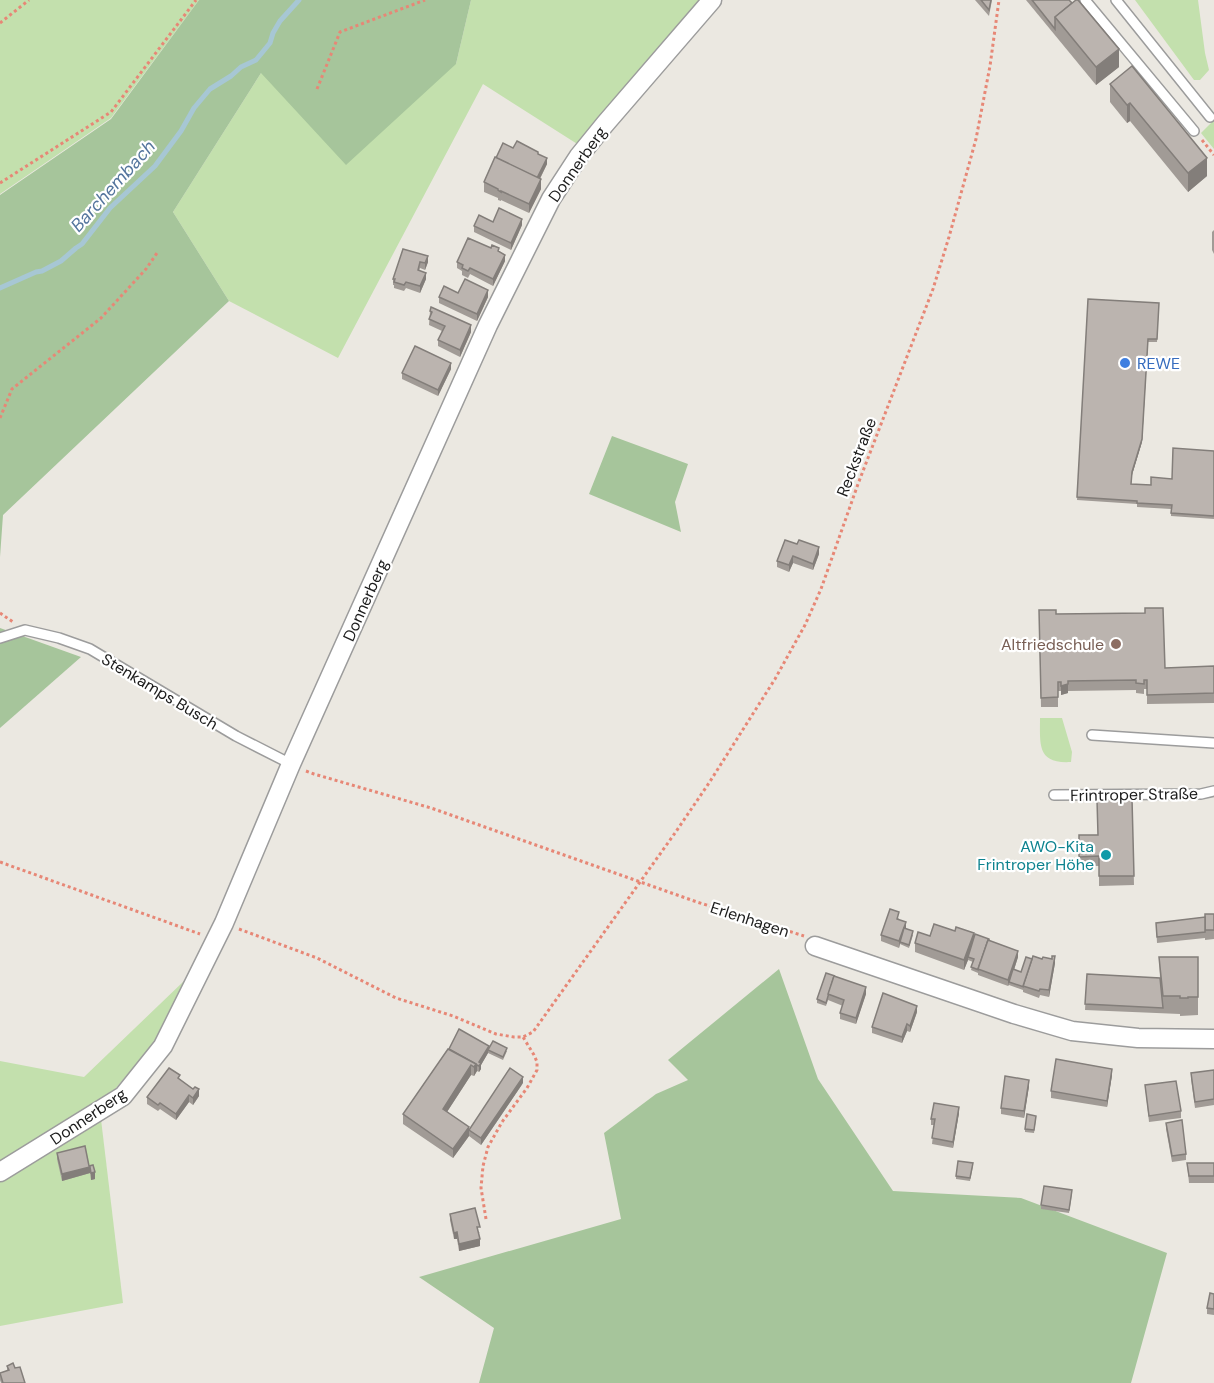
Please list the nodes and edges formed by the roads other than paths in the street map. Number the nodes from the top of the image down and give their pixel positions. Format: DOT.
graph roads {
  1 [pos="712,0"];
  2 [pos="1085,0"];
  3 [pos="1116,0"];
  4 [pos="1210,117"];
  5 [pos="1194,131"];
  6 [pos="0,638"];
  7 [pos="1092,735"];
  8 [pos="1214,743"];
  9 [pos="291,764"];
  10 [pos="1214,790"];
  11 [pos="1054,795"];
  12 [pos="815,946"];
  13 [pos="1214,1039"];
  14 [pos="0,1172"];
  1 -- 9 [label="street, Donnerberg"];
  2 -- 5 [label="lane"];
  3 -- 4 [label="lane"];
  6 -- 9 [label="lane, Stenkamps Busch"];
  7 -- 8 [label="lane"];
  9 -- 14 [label="street, Donnerberg"];
  10 -- 11 [label="lane, Frintroper Straße"];
  12 -- 13 [label="street"];
}
